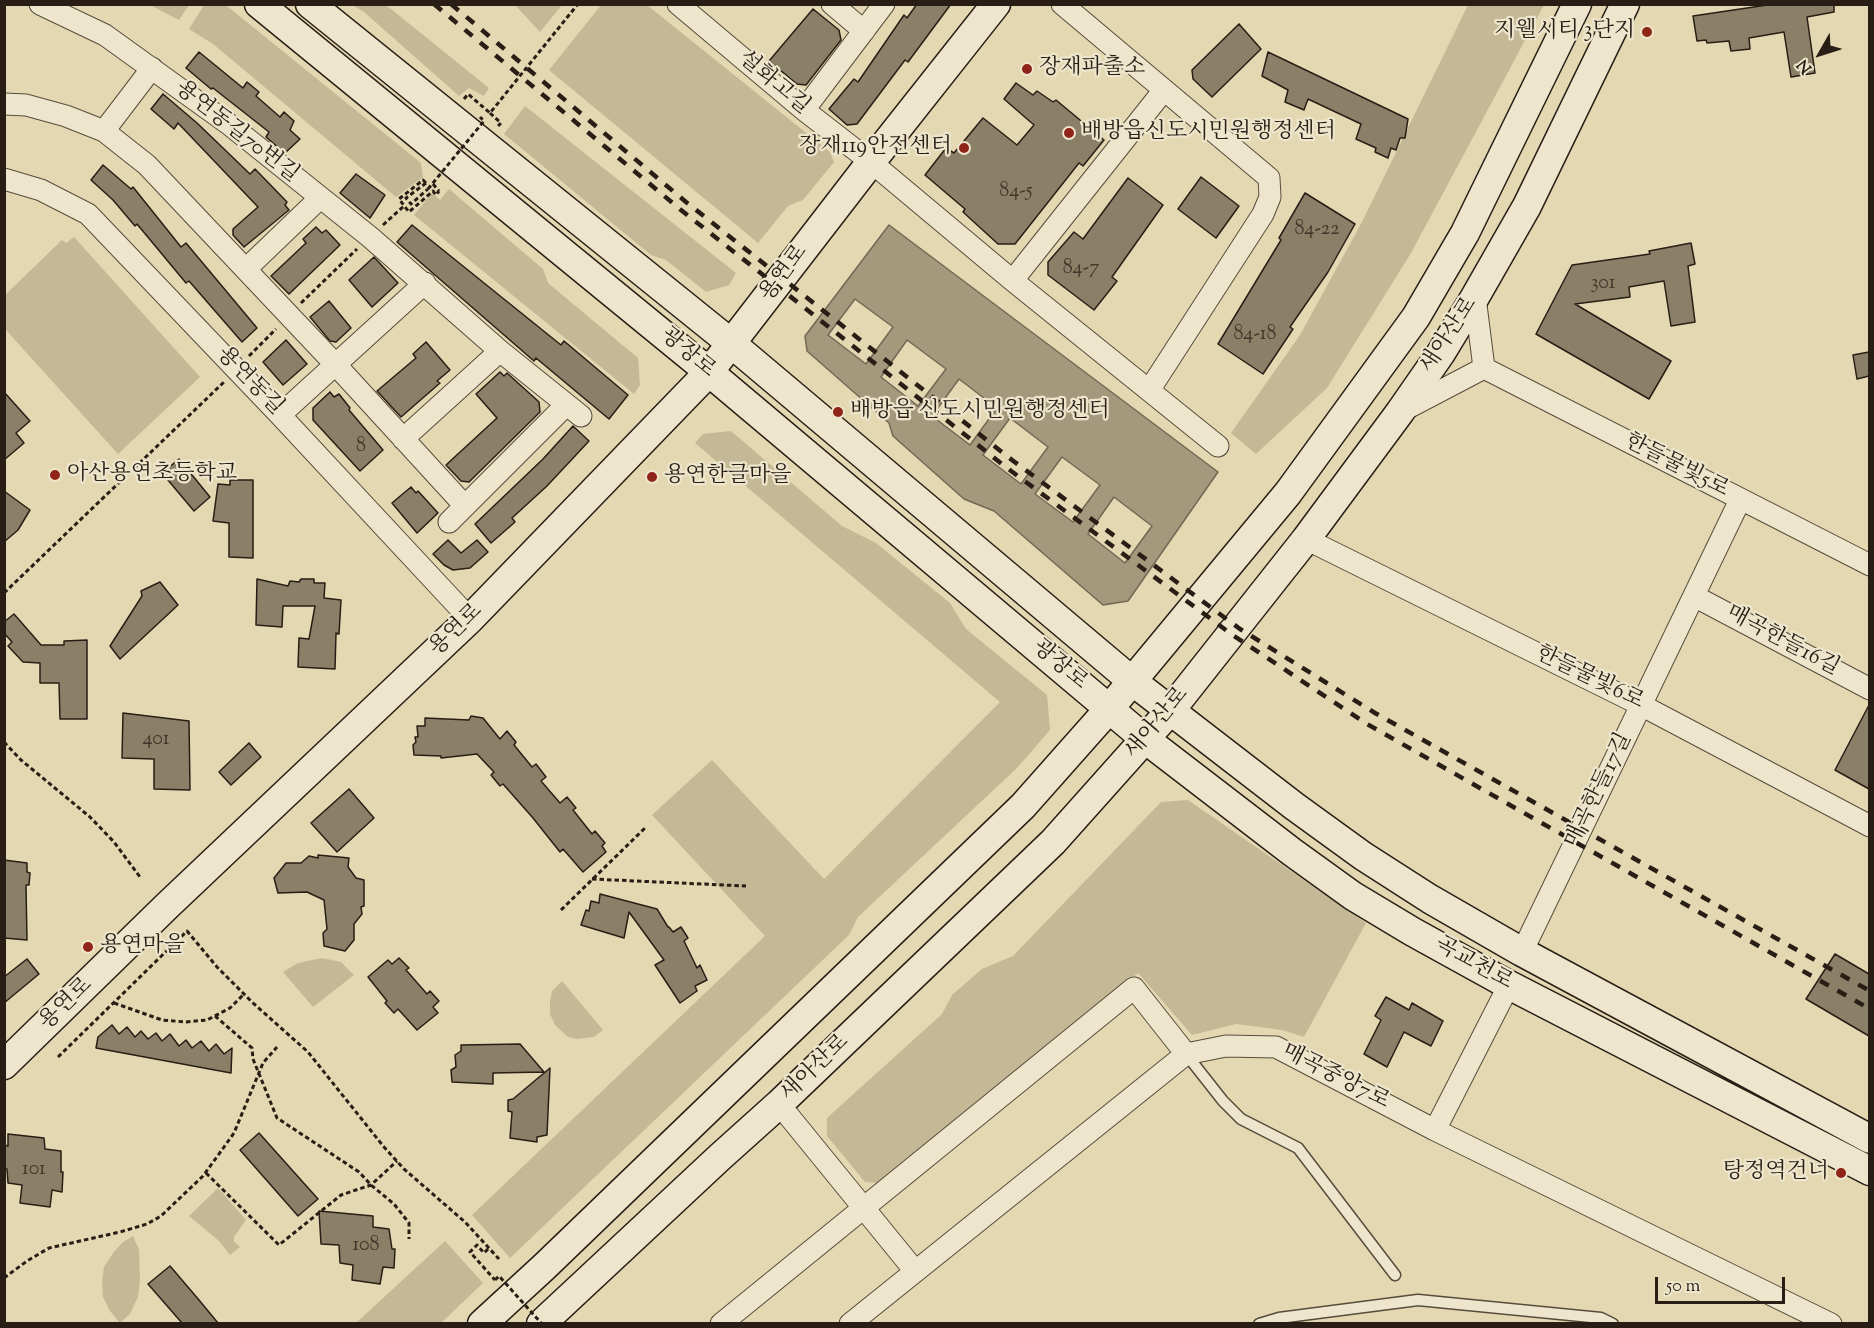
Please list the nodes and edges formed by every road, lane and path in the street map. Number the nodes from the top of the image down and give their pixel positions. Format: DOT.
graph roads {
  1 [pos="40,4"];
  2 [pos="259,4"];
  3 [pos="310,4"];
  4 [pos="578,4"];
  5 [pos="678,4"];
  6 [pos="832,4"];
  7 [pos="884,4"];
  8 [pos="996,4"];
  9 [pos="1062,4"];
  10 [pos="1577,4"];
  11 [pos="1625,4"];
  12 [pos="864,31"];
  13 [pos="152,69"];
  14 [pos="1164,90"];
  15 [pos="4,104"];
  16 [pos="484,108"];
  17 [pos="804,110"];
  18 [pos="490,113"];
  19 [pos="480,117"];
  20 [pos="493,124"];
  21 [pos="104,131"];
  22 [pos="871,162"];
  23 [pos="4,179"];
  24 [pos="426,183"];
  25 [pos="433,184"];
  26 [pos="431,192"];
  27 [pos="320,198"];
  28 [pos="404,206"];
  29 [pos="378,230"];
  30 [pos="364,242"];
  31 [pos="246,269"];
  32 [pos="1012,280"];
  33 [pos="425,283"];
  34 [pos="1476,297"];
  35 [pos="296,309"];
  36 [pos="276,328"];
  37 [pos="732,344"];
  38 [pos="500,351"];
  39 [pos="248,358"];
  40 [pos="335,363"];
  41 [pos="1484,368"];
  42 [pos="709,372"];
  43 [pos="226,380"];
  44 [pos="1150,389"];
  45 [pos="1400,412"];
  46 [pos="280,415"];
  47 [pos="403,439"];
  48 [pos="1218,446"];
  49 [pos="1740,500"];
  50 [pos="465,506"];
  51 [pos="449,522"];
  52 [pos="1306,538"];
  53 [pos="1869,565"];
  54 [pos="4,592"];
  55 [pos="1694,596"];
  56 [pos="470,619"];
  57 [pos="1132,681"];
  58 [pos="1869,689"];
  59 [pos="1641,705"];
  60 [pos="1109,709"];
  61 [pos="1170,711"];
  62 [pos="1145,739"];
  63 [pos="4,742"];
  64 [pos="1869,826"];
  65 [pos="645,828"];
  66 [pos="140,877"];
  67 [pos="592,879"];
  68 [pos="746,886"];
  69 [pos="561,910"];
  70 [pos="1522,952"];
  71 [pos="1509,985"];
  72 [pos="244,994"];
  73 [pos="114,1003"];
  74 [pos="215,1016"];
  75 [pos="277,1047"];
  76 [pos="1186,1054"];
  77 [pos="58,1057"];
  78 [pos="4,1065"];
  79 [pos="259,1074"];
  80 [pos="779,1104"];
  81 [pos="1435,1130"];
  82 [pos="1869,1139"];
  83 [pos="397,1161"];
  84 [pos="1869,1171"];
  85 [pos="206,1173"];
  86 [pos="371,1185"];
  87 [pos="863,1208"];
  88 [pos="409,1239"];
  89 [pos="489,1248"];
  90 [pos="499,1259"];
  91 [pos="915,1271"];
  92 [pos="1395,1275"];
  93 [pos="4,1278"];
  94 [pos="482,1323"];
  95 [pos="542,1323"];
  96 [pos="721,1323"];
  97 [pos="850,1323"];
  98 [pos="1259,1323"];
  99 [pos="1613,1323"];
  100 [pos="1831,1323"];
  1 -- 13 [label="street, 용연동길70번길"];
  2 -- 42 [label="main road, 광장로"];
  3 -- 37 [label="main road, 광장로"];
  4 -- 18 [label="path"];
  5 -- 17 [label="street, 설화고길"];
  6 -- 12 [label="street"];
  7 -- 12 [label="street"];
  8 -- 22 [label="main road, 용연로"];
  9 -- 14 [label="street"];
  10 -- 57 [label="main road, 새아산로"];
  11 -- 34 [label="main road, 새아산로"];
  12 -- 17 [label="street"];
  13 -- 21 [label="street, 용연동길70번길"];
  13 -- 27 [label="street, 용연동길70번길"];
  14 -- 32 [label="street"];
  14 -- 44 [label="street"];
  15 -- 21 [label="street"];
  16 -- 18 [label="path"];
  17 -- 22 [label="street, 설화고길"];
  18 -- 20 [label="path"];
  19 -- 25 [label="path, bridge"];
  21 -- 31 [label="street"];
  22 -- 32 [label="street"];
  22 -- 37 [label="main road, 용연로"];
  23 -- 46 [label="street, 용연동길"];
  24 -- 25 [label="path"];
  24 -- 26 [label="path"];
  24 -- 28 [label="path"];
  25 -- 26 [label="path"];
  26 -- 28 [label="path"];
  27 -- 31 [label="street, 용연동길70번길"];
  27 -- 33 [label="street, 용연동길70번길"];
  28 -- 29 [label="path"];
  30 -- 35 [label="path"];
  31 -- 40 [label="street"];
  32 -- 44 [label="street"];
  33 -- 38 [label="street, 용연동길70번길"];
  33 -- 40 [label="street"];
  34 -- 41 [label="street"];
  34 -- 45 [label="main road, 새아산로"];
  36 -- 39 [label="path"];
  37 -- 42 [label="main road, 용연로"];
  37 -- 57 [label="main road, 광장로"];
  38 -- 47 [label="street"];
  38 -- 50 [label="street, 용연동길70번길"];
  40 -- 46 [label="street"];
  40 -- 47 [label="street"];
  41 -- 45 [label="street"];
  41 -- 49 [label="street, 한들물빛5로"];
  42 -- 56 [label="main road, 용연로"];
  42 -- 60 [label="main road, 광장로"];
  43 -- 54 [label="path"];
  44 -- 48 [label="street"];
  45 -- 52 [label="main road, 새아산로"];
  46 -- 56 [label="street, 용연동길"];
  47 -- 50 [label="street"];
  49 -- 53 [label="street, 한들물빛5로"];
  49 -- 55 [label="street, 매곡한들17길"];
  50 -- 51 [label="street"];
  52 -- 59 [label="street, 한들물빛6로"];
  52 -- 61 [label="main road, 새아산로"];
  55 -- 58 [label="street, 매곡한들16길"];
  55 -- 59 [label="street, 매곡한들17길"];
  56 -- 78 [label="main road, 용연로"];
  57 -- 60 [label="main road, 새아산로"];
  57 -- 61 [label="main road, 곡교천로"];
  59 -- 64 [label="street, 한들물빛6로"];
  59 -- 70 [label="street, 매곡한들17길"];
  60 -- 62 [label="main road, 곡교천로"];
  60 -- 94 [label="main road, 새아산로"];
  61 -- 62 [label="main road, 새아산로"];
  61 -- 70 [label="main road, 곡교천로"];
  62 -- 71 [label="main road, 곡교천로"];
  62 -- 80 [label="main road, 새아산로"];
  63 -- 66 [label="path"];
  65 -- 67 [label="path"];
  67 -- 68 [label="path"];
  67 -- 69 [label="path"];
  70 -- 82 [label="main road, 곡교천로"];
  71 -- 81 [label="street"];
  71 -- 84 [label="main road, 곡교천로"];
  72 -- 73 [label="path"];
  72 -- 74 [label="path"];
  72 -- 83 [label="path"];
  73 -- 74 [label="path"];
  73 -- 77 [label="path"];
  74 -- 79 [label="path"];
  75 -- 79 [label="path"];
  76 -- 81 [label="street, 매곡중앙7로"];
  76 -- 87 [label="street"];
  76 -- 91 [label="street, 매곡중앙7로"];
  76 -- 92 [label="lane"];
  79 -- 85 [label="path"];
  79 -- 86 [label="path"];
  80 -- 87 [label="street"];
  80 -- 95 [label="main road, 새아산로"];
  81 -- 100 [label="street, 매곡중앙7로"];
  83 -- 86 [label="path"];
  83 -- 89 [label="path"];
  85 -- 86 [label="path"];
  85 -- 93 [label="path"];
  86 -- 88 [label="path"];
  87 -- 91 [label="street"];
  87 -- 96 [label="street"];
  89 -- 90 [label="path"];
  89 -- 95 [label="path, bridge"];
  91 -- 97 [label="street, 매곡중앙7로"];
  98 -- 99 [label="lane"];
}
